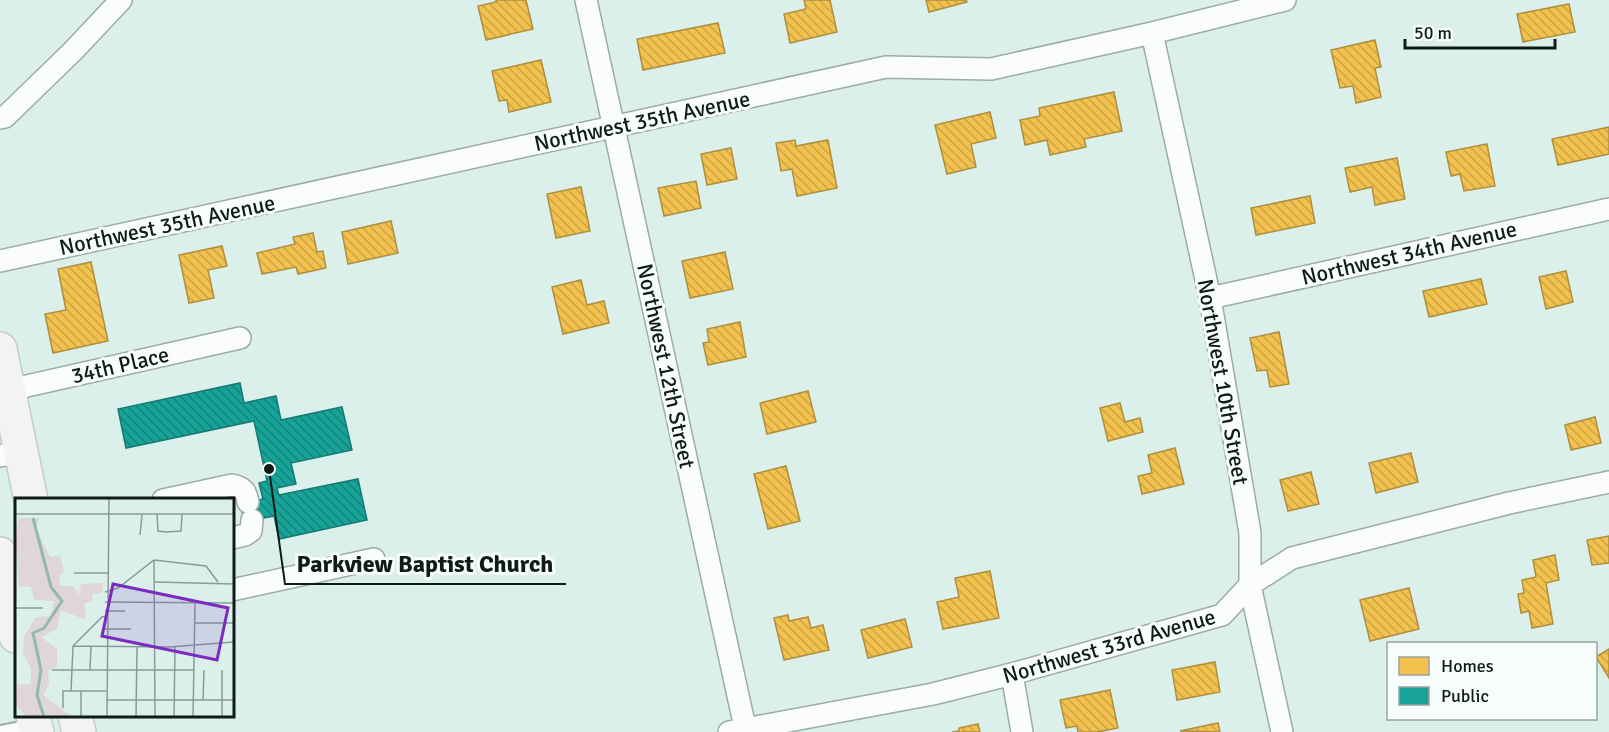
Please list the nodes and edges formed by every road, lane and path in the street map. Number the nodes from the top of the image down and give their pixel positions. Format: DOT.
graph roads {
  1 [pos="121,0"];
  2 [pos="586,0"];
  3 [pos="1286,0"];
  4 [pos="1152,33"];
  5 [pos="0,118"];
  6 [pos="614,127"];
  7 [pos="1609,209"];
  8 [pos="0,261"];
  9 [pos="1209,298"];
  10 [pos="240,338"];
  11 [pos="0,349"];
  12 [pos="4,391"];
  13 [pos="10,453"];
  14 [pos="1609,482"];
  15 [pos="30,498"];
  16 [pos="172,498"];
  17 [pos="234,538"];
  18 [pos="0,554"];
  19 [pos="374,560"];
  20 [pos="1250,585"];
  21 [pos="234,590"];
  22 [pos="12,625"];
  23 [pos="1012,674"];
  24 [pos="75,717"];
  25 [pos="35,724"];
  26 [pos="0,731"];
  27 [pos="740,731"];
  28 [pos="79,732"];
  29 [pos="1022,732"];
  30 [pos="1282,732"];
  1 -- 5 [label="street"];
  2 -- 6 [label="street, Northwest 12th Street"];
  3 -- 4 [label="street, Northwest 35th Avenue"];
  4 -- 6 [label="street, Northwest 35th Avenue"];
  4 -- 9 [label="street, Northwest 10th Street"];
  6 -- 8 [label="street, Northwest 35th Avenue"];
  6 -- 27 [label="street, Northwest 12th Street"];
  7 -- 9 [label="street, Northwest 34th Avenue"];
  9 -- 20 [label="street, Northwest 10th Street"];
  10 -- 12 [label="street, 34th Place"];
  11 -- 12 [label="main road"];
  12 -- 13 [label="main road"];
  13 -- 15 [label="main road"];
  14 -- 20 [label="street, Northwest 33rd Avenue"];
  16 -- 17 [label="street"];
  18 -- 22 [label="main road"];
  19 -- 21 [label="street"];
  20 -- 23 [label="street, Northwest 33rd Avenue"];
  20 -- 30 [label="street, Northwest 10th Street"];
  23 -- 27 [label="street, Northwest 33rd Avenue"];
  23 -- 29 [label="street"];
  24 -- 28 [label="main road"];
  25 -- 26 [label="lane"];
}
